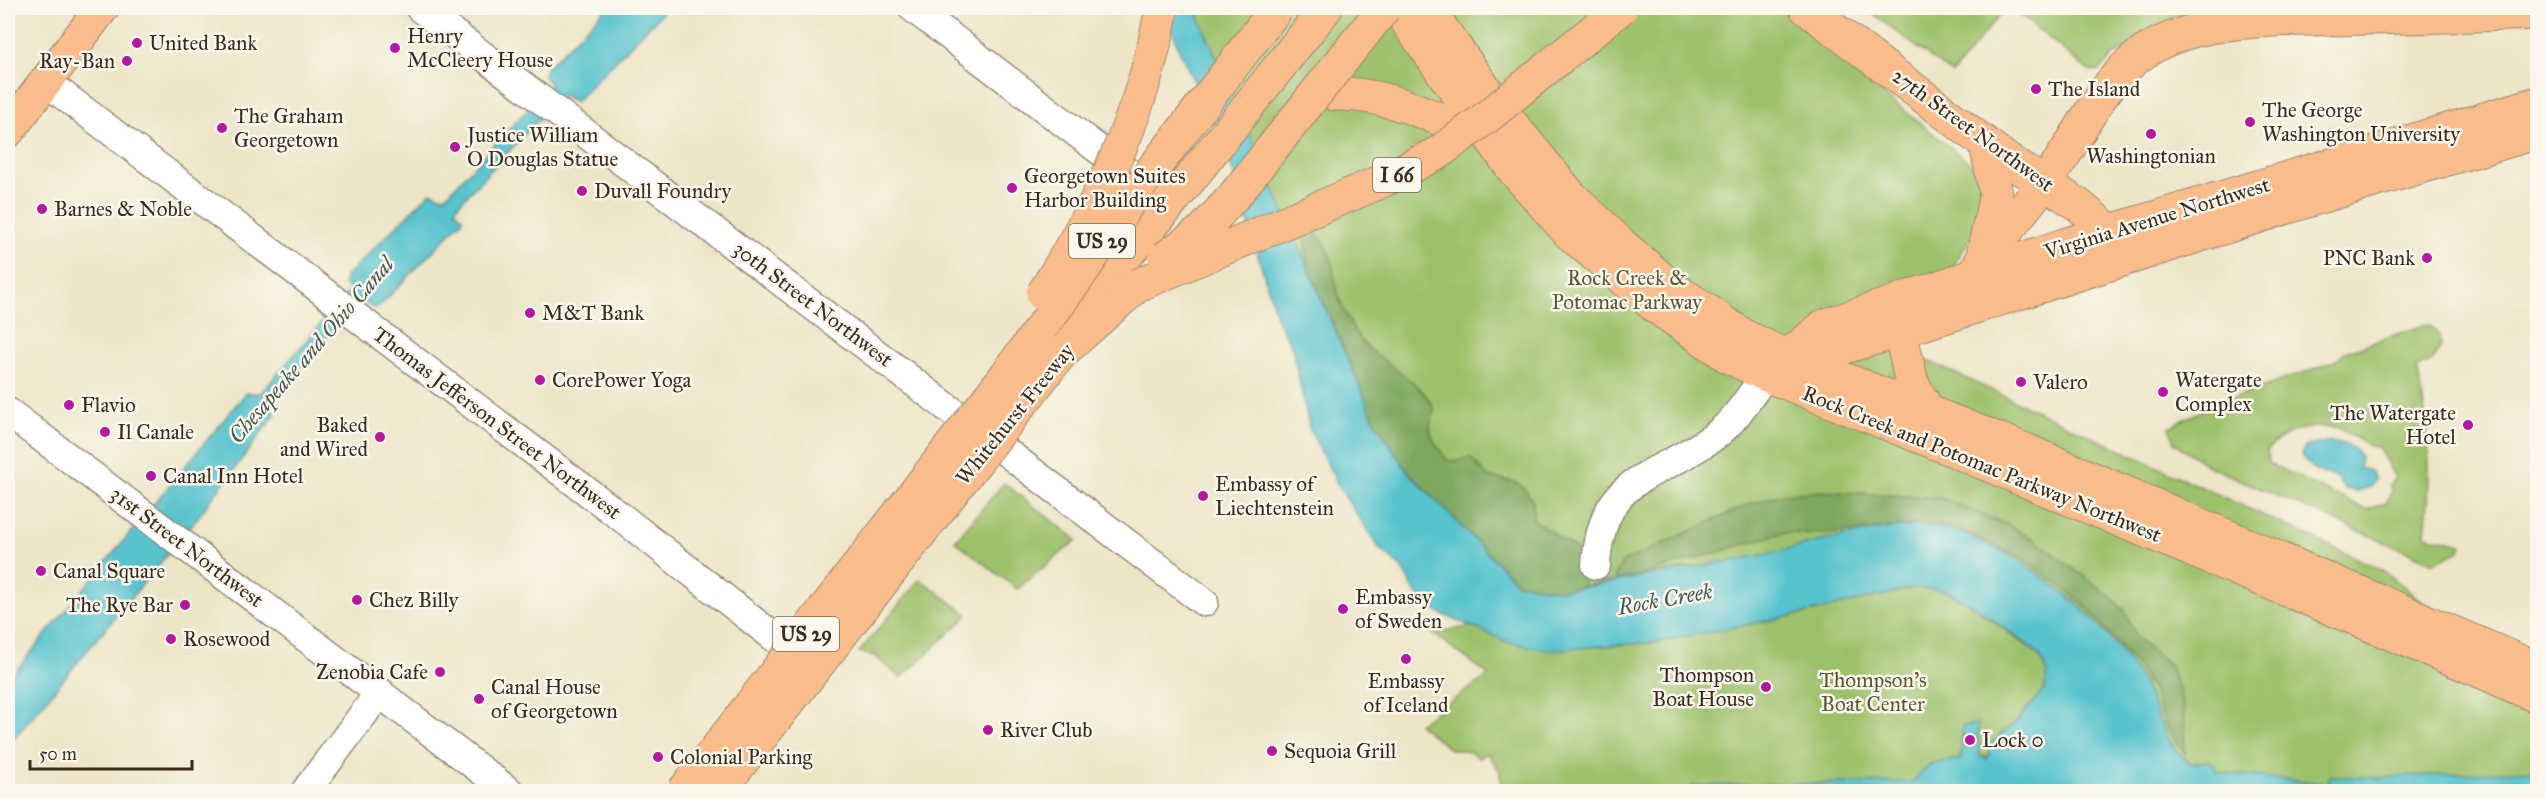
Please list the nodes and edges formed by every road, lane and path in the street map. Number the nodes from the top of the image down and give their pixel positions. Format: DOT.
graph roads {
  1 [pos="102,8"];
  2 [pos="420,8"];
  3 [pos="913,8"];
  4 [pos="1162,8"];
  5 [pos="1277,8"];
  6 [pos="1326,8"];
  7 [pos="1621,8"];
  8 [pos="1405,11"];
  9 [pos="1812,11"];
  10 [pos="2538,13"];
  11 [pos="46,82"];
  12 [pos="1334,94"];
  13 [pos="2538,103"];
  14 [pos="1481,122"];
  15 [pos="2081,124"];
  16 [pos="8,131"];
  17 [pos="2538,132"];
  18 [pos="1986,144"];
  19 [pos="2044,183"];
  20 [pos="1170,204"];
  21 [pos="2110,231"];
  22 [pos="2139,254"];
  23 [pos="1976,270"];
  24 [pos="1138,285"];
  25 [pos="1940,317"];
  26 [pos="1900,331"];
  27 [pos="1777,366"];
  28 [pos="8,412"];
  29 [pos="1929,413"];
  30 [pos="980,431"];
  31 [pos="928,476"];
  32 [pos="1596,565"];
  33 [pos="1204,602"];
  34 [pos="802,659"];
  35 [pos="2538,669"];
  36 [pos="380,692"];
  37 [pos="2538,697"];
  38 [pos="305,792"];
  39 [pos="510,792"];
  40 [pos="683,792"];
  41 [pos="700,792"];
  42 [pos="717,792"];
  1 -- 11 [label="main road"];
  2 -- 30 [label="street, 30th Street Northwest"];
  3 -- 20 [label="street"];
  4 -- 31 [label="main road, bridge"];
  5 -- 31 [label="main road, Whitehurst Freeway / US 29, bridge"];
  6 -- 20 [label="main road"];
  7 -- 24 [label="main road, I 66, bridge"];
  8 -- 14 [label="main road, Rock Creek and Potomac Parkway Northwest"];
  8 -- 24 [label="main road, Whitehurst Freeway / US 29, bridge"];
  9 -- 18 [label="main road, 27th Street Northwest"];
  10 -- 15 [label="main road"];
  11 -- 16 [label="main road"];
  11 -- 34 [label="street, Thomas Jefferson Street Northwest"];
  12 -- 14 [label="main road"];
  13 -- 21 [label="main road, Virginia Avenue Northwest"];
  14 -- 27 [label="main road, Rock Creek and Potomac Parkway Northwest"];
  14 -- 27 [label="main road, Rock Creek and Potomac Parkway Northwest"];
  15 -- 18 [label="main road"];
  15 -- 19 [label="main road"];
  17 -- 22 [label="main road, Virginia Avenue Northwest"];
  18 -- 19 [label="main road, 27th Street Northwest"];
  18 -- 23 [label="main road"];
  19 -- 21 [label="main road, 27th Street Northwest"];
  19 -- 23 [label="main road"];
  20 -- 30 [label="main road"];
  21 -- 22 [label="main road, 27th Street Northwest"];
  21 -- 23 [label="main road, Virginia Avenue Northwest"];
  22 -- 25 [label="main road, Virginia Avenue Northwest"];
  23 -- 25 [label="main road"];
  23 -- 27 [label="main road, Virginia Avenue Northwest"];
  24 -- 42 [label="main road, Whitehurst Freeway / US 29, bridge"];
  25 -- 26 [label="main road, Virginia Avenue Northwest"];
  26 -- 27 [label="main road, Virginia Avenue Northwest"];
  26 -- 29 [label="main road"];
  27 -- 29 [label="main road, Rock Creek and Potomac Parkway Northwest"];
  27 -- 32 [label="street, Virginia Avenue Northwest"];
  27 -- 37 [label="main road, Rock Creek and Potomac Parkway Northwest"];
  28 -- 36 [label="street, 31st Street Northwest"];
  29 -- 35 [label="main road, Rock Creek and Potomac Parkway Northwest"];
  30 -- 33 [label="street, 30th Street Northwest"];
  30 -- 34 [label="main road"];
  31 -- 40 [label="main road, Whitehurst Freeway / US 29, bridge"];
  34 -- 41 [label="main road"];
  36 -- 38 [label="street"];
  36 -- 39 [label="street, 31st Street Northwest"];
}
